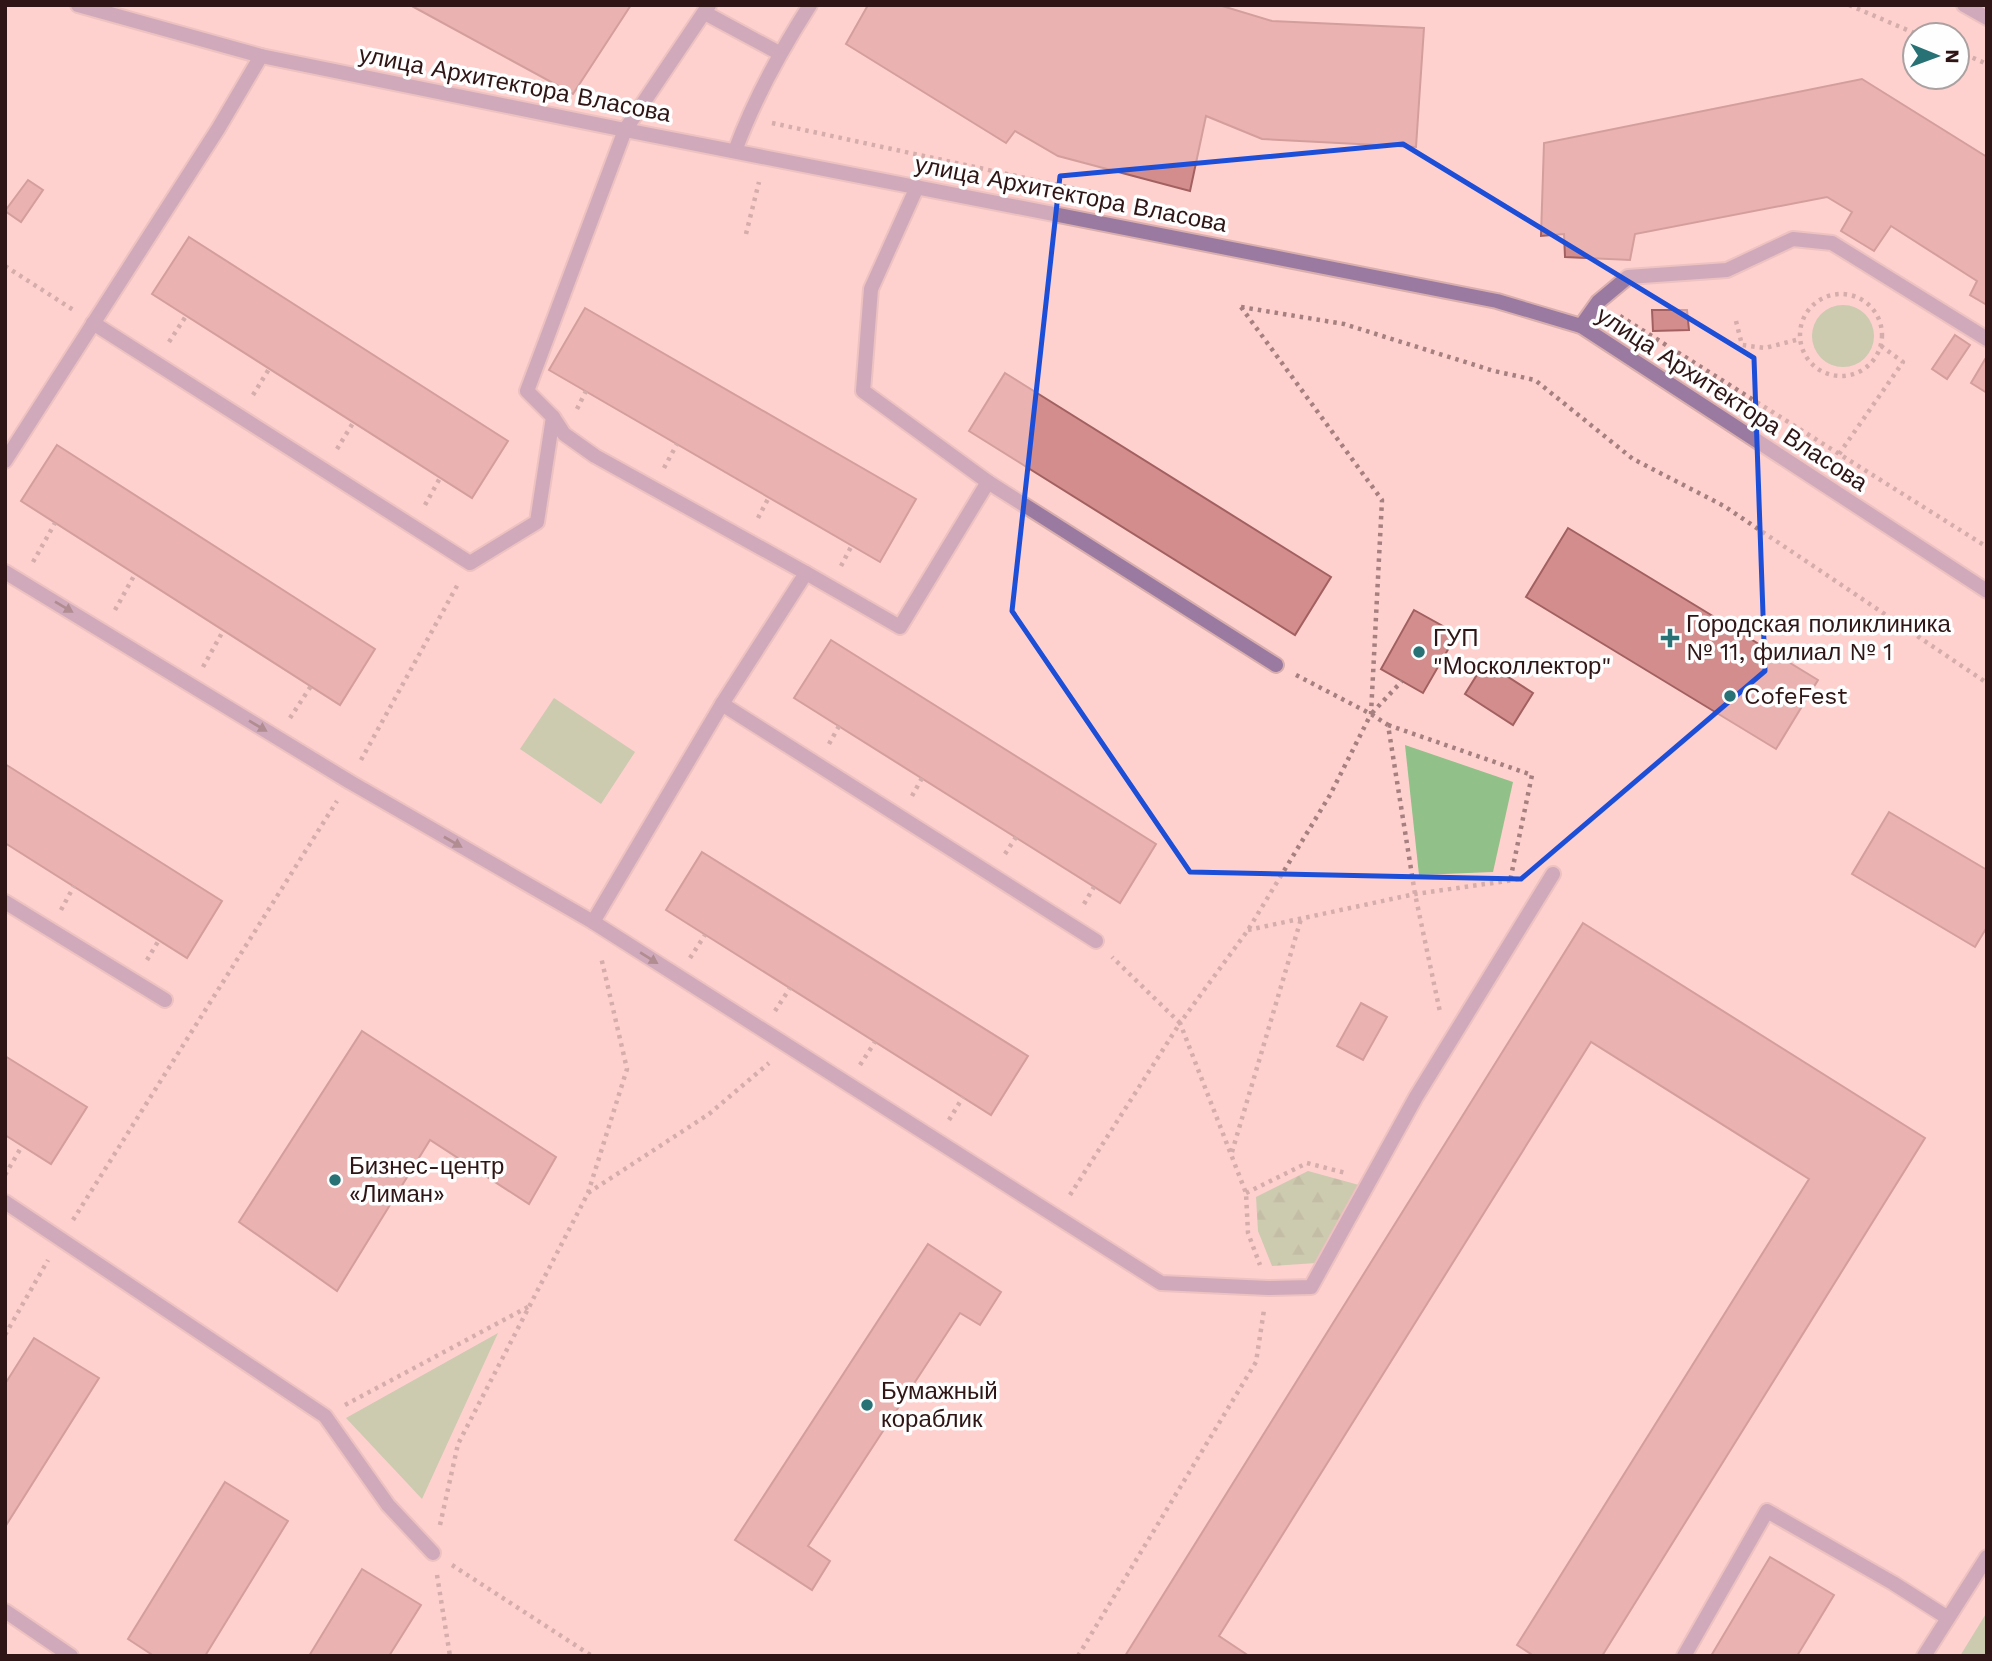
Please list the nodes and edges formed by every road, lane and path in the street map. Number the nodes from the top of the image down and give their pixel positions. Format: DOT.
graph roads {
  1 [pos="78,5"];
  2 [pos="810,5"];
  3 [pos="1849,5"];
  4 [pos="1964,5"];
  5 [pos="707,9"];
  6 [pos="1987,18"];
  7 [pos="1901,27"];
  8 [pos="779,54"];
  9 [pos="261,56"];
  10 [pos="625,130"];
  11 [pos="735,151"];
  12 [pos="917,187"];
  13 [pos="5,266"];
  14 [pos="186,316"];
  15 [pos="1736,321"];
  16 [pos="93,323"];
  17 [pos="1581,326"];
  18 [pos="1987,339"];
  19 [pos="1800,340"];
  20 [pos="1881,346"];
  21 [pos="156,362"];
  22 [pos="270,369"];
  23 [pos="240,416"];
  24 [pos="553,417"];
  25 [pos="1839,454"];
  26 [pos="5,461"];
  27 [pos="988,482"];
  28 [pos="55,523"];
  29 [pos="470,563"];
  30 [pos="5,572"];
  31 [pos="806,573"];
  32 [pos="135,574"];
  33 [pos="21,582"];
  34 [pos="1987,591"];
  35 [pos="103,631"];
  36 [pos="223,631"];
  37 [pos="1276,665"];
  38 [pos="1402,681"];
  39 [pos="1987,683"];
  40 [pos="192,686"];
  41 [pos="310,686"];
  42 [pos="722,704"];
  43 [pos="1371,714"];
  44 [pos="1388,725"];
  45 [pos="278,738"];
  46 [pos="349,782"];
  47 [pos="1553,874"];
  48 [pos="1510,881"];
  49 [pos="1415,894"];
  50 [pos="5,902"];
  51 [pos="1301,918"];
  52 [pos="593,922"];
  53 [pos="1248,930"];
  54 [pos="1096,942"];
  55 [pos="165,1000"];
  56 [pos="1180,1023"];
  57 [pos="788,1047"];
  58 [pos="1447,1048"];
  59 [pos="22,1146"];
  60 [pos="1231,1154"];
  61 [pos="5,1175"];
  62 [pos="1371,1180"];
  63 [pos="588,1193"];
  64 [pos="1247,1193"];
  65 [pos="5,1202"];
  66 [pos="1056,1217"];
  67 [pos="62,1237"];
  68 [pos="1268,1288"];
  69 [pos="530,1306"];
  70 [pos="5,1335"];
  71 [pos="326,1416"];
  72 [pos="433,1553"];
  73 [pos="1987,1557"];
  74 [pos="5,1611"];
  75 [pos="1948,1618"];
  76 [pos="71,1656"];
  77 [pos="450,1656"];
  78 [pos="592,1656"];
  79 [pos="1078,1656"];
  80 [pos="1684,1656"];
  81 [pos="1924,1656"];
  1 -- 9 [label="street, улица Архитектора Власова"];
  2 -- 8 [label="street"];
  3 -- 7 [label="path"];
  4 -- 6 [label="street"];
  5 -- 8 [label="street"];
  5 -- 10 [label="street"];
  8 -- 11 [label="street"];
  9 -- 10 [label="street, улица Архитектора Власова"];
  9 -- 16 [label="street"];
  10 -- 11 [label="street, улица Архитектора Власова"];
  10 -- 24 [label="street"];
  11 -- 12 [label="street, улица Архитектора Власова"];
  12 -- 17 [label="street, улица Архитектора Власова"];
  12 -- 27 [label="street"];
  13 -- 16 [label="path"];
  14 -- 21 [label="path"];
  15 -- 19 [label="path"];
  16 -- 21 [label="street"];
  16 -- 26 [label="street"];
  17 -- 18 [label="street"];
  17 -- 34 [label="street, улица Архитектора Власова"];
  19 -- 20 [label="path"];
  19 -- 20 [label="path"];
  20 -- 25 [label="path"];
  21 -- 23 [label="street"];
  22 -- 23 [label="path"];
  23 -- 29 [label="street"];
  24 -- 29 [label="street"];
  24 -- 31 [label="street"];
  27 -- 31 [label="street"];
  27 -- 37 [label="street"];
  28 -- 33 [label="path"];
  29 -- 46 [label="path"];
  30 -- 33 [label="street"];
  31 -- 42 [label="street"];
  32 -- 35 [label="path"];
  33 -- 35 [label="street, one-way"];
  35 -- 40 [label="street"];
  36 -- 40 [label="path"];
  37 -- 43 [label="path"];
  38 -- 43 [label="path"];
  39 -- 43 [label="path"];
  40 -- 45 [label="street, one-way"];
  41 -- 45 [label="path"];
  42 -- 52 [label="street"];
  42 -- 54 [label="street"];
  43 -- 44 [label="path"];
  43 -- 53 [label="path"];
  44 -- 48 [label="path"];
  44 -- 49 [label="path"];
  45 -- 46 [label="street"];
  46 -- 52 [label="street, one-way"];
  46 -- 67 [label="path"];
  47 -- 48 [label="path"];
  47 -- 58 [label="street"];
  48 -- 49 [label="path"];
  49 -- 51 [label="path"];
  49 -- 58 [label="path"];
  50 -- 55 [label="street"];
  51 -- 53 [label="path"];
  51 -- 60 [label="path"];
  52 -- 57 [label="street, one-way"];
  52 -- 63 [label="path"];
  53 -- 56 [label="path"];
  54 -- 56 [label="path"];
  56 -- 60 [label="path"];
  56 -- 66 [label="path"];
  57 -- 63 [label="path"];
  57 -- 66 [label="street"];
  58 -- 62 [label="street"];
  59 -- 61 [label="path"];
  60 -- 64 [label="path"];
  62 -- 64 [label="path"];
  62 -- 68 [label="street"];
  63 -- 69 [label="path"];
  64 -- 68 [label="path"];
  65 -- 67 [label="street"];
  66 -- 68 [label="street"];
  67 -- 70 [label="path"];
  67 -- 71 [label="street"];
  68 -- 79 [label="path"];
  69 -- 71 [label="path"];
  69 -- 72 [label="path"];
  71 -- 72 [label="street"];
  72 -- 77 [label="path"];
  72 -- 78 [label="path"];
  73 -- 75 [label="street"];
  74 -- 76 [label="street"];
  75 -- 80 [label="street"];
  75 -- 81 [label="street"];
}
